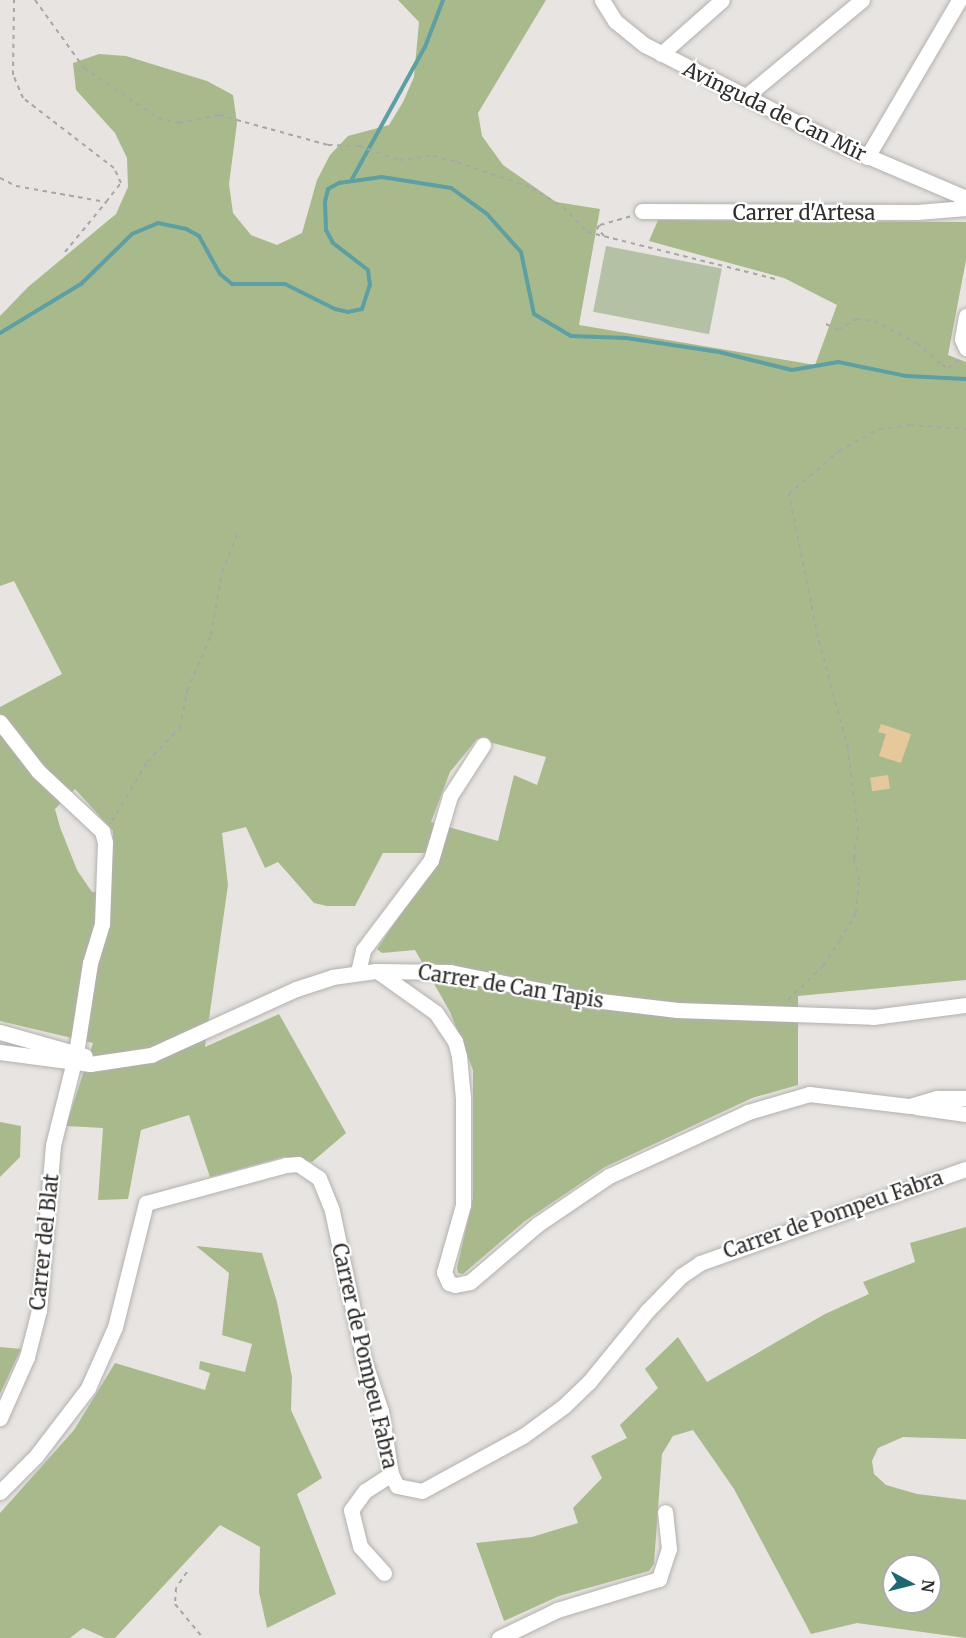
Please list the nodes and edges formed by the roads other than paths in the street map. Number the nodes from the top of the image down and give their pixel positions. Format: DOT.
graph roads {
  1 [pos="602,0"];
  2 [pos="722,0"];
  3 [pos="861,0"];
  4 [pos="960,5"];
  5 [pos="661,54"];
  6 [pos="745,97"];
  7 [pos="867,157"];
  8 [pos="966,198"];
  9 [pos="966,208"];
  10 [pos="642,211"];
  11 [pos="966,316"];
  12 [pos="965,349"];
  13 [pos="0,722"];
  14 [pos="483,745"];
  15 [pos="376,971"];
  16 [pos="358,972"];
  17 [pos="966,1005"];
  18 [pos="0,1032"];
  19 [pos="0,1052"];
  20 [pos="75,1058"];
  21 [pos="966,1098"];
  22 [pos="910,1106"];
  23 [pos="966,1114"];
  24 [pos="966,1169"];
  25 [pos="0,1418"];
  26 [pos="392,1474"];
  27 [pos="0,1492"];
  28 [pos="666,1512"];
  29 [pos="384,1573"];
  30 [pos="499,1638"];
  1 -- 5 [label="street, Avinguda de Can Mir"];
  2 -- 5 [label="street"];
  3 -- 6 [label="street"];
  4 -- 7 [label="street"];
  5 -- 6 [label="street, Avinguda de Can Mir"];
  6 -- 7 [label="street, Avinguda de Can Mir"];
  7 -- 8 [label="street, Avinguda de Can Mir"];
  9 -- 10 [label="street, Carrer d'Artesa"];
  11 -- 12 [label="street"];
  13 -- 20 [label="street, Carrer del Blat"];
  14 -- 16 [label="street"];
  15 -- 16 [label="street, Carrer de Can Tapis"];
  15 -- 17 [label="street, Carrer de Can Tapis"];
  15 -- 22 [label="street"];
  16 -- 20 [label="street, Carrer de Can Tapis"];
  18 -- 20 [label="street"];
  19 -- 20 [label="street, Carrer de Can Tapis"];
  20 -- 25 [label="street, Carrer del Blat"];
  21 -- 22 [label="street"];
  22 -- 23 [label="street"];
  24 -- 26 [label="street, Carrer de Pompeu Fabra"];
  26 -- 27 [label="street, Carrer de Pompeu Fabra"];
  26 -- 29 [label="street"];
  28 -- 30 [label="street"];
}
